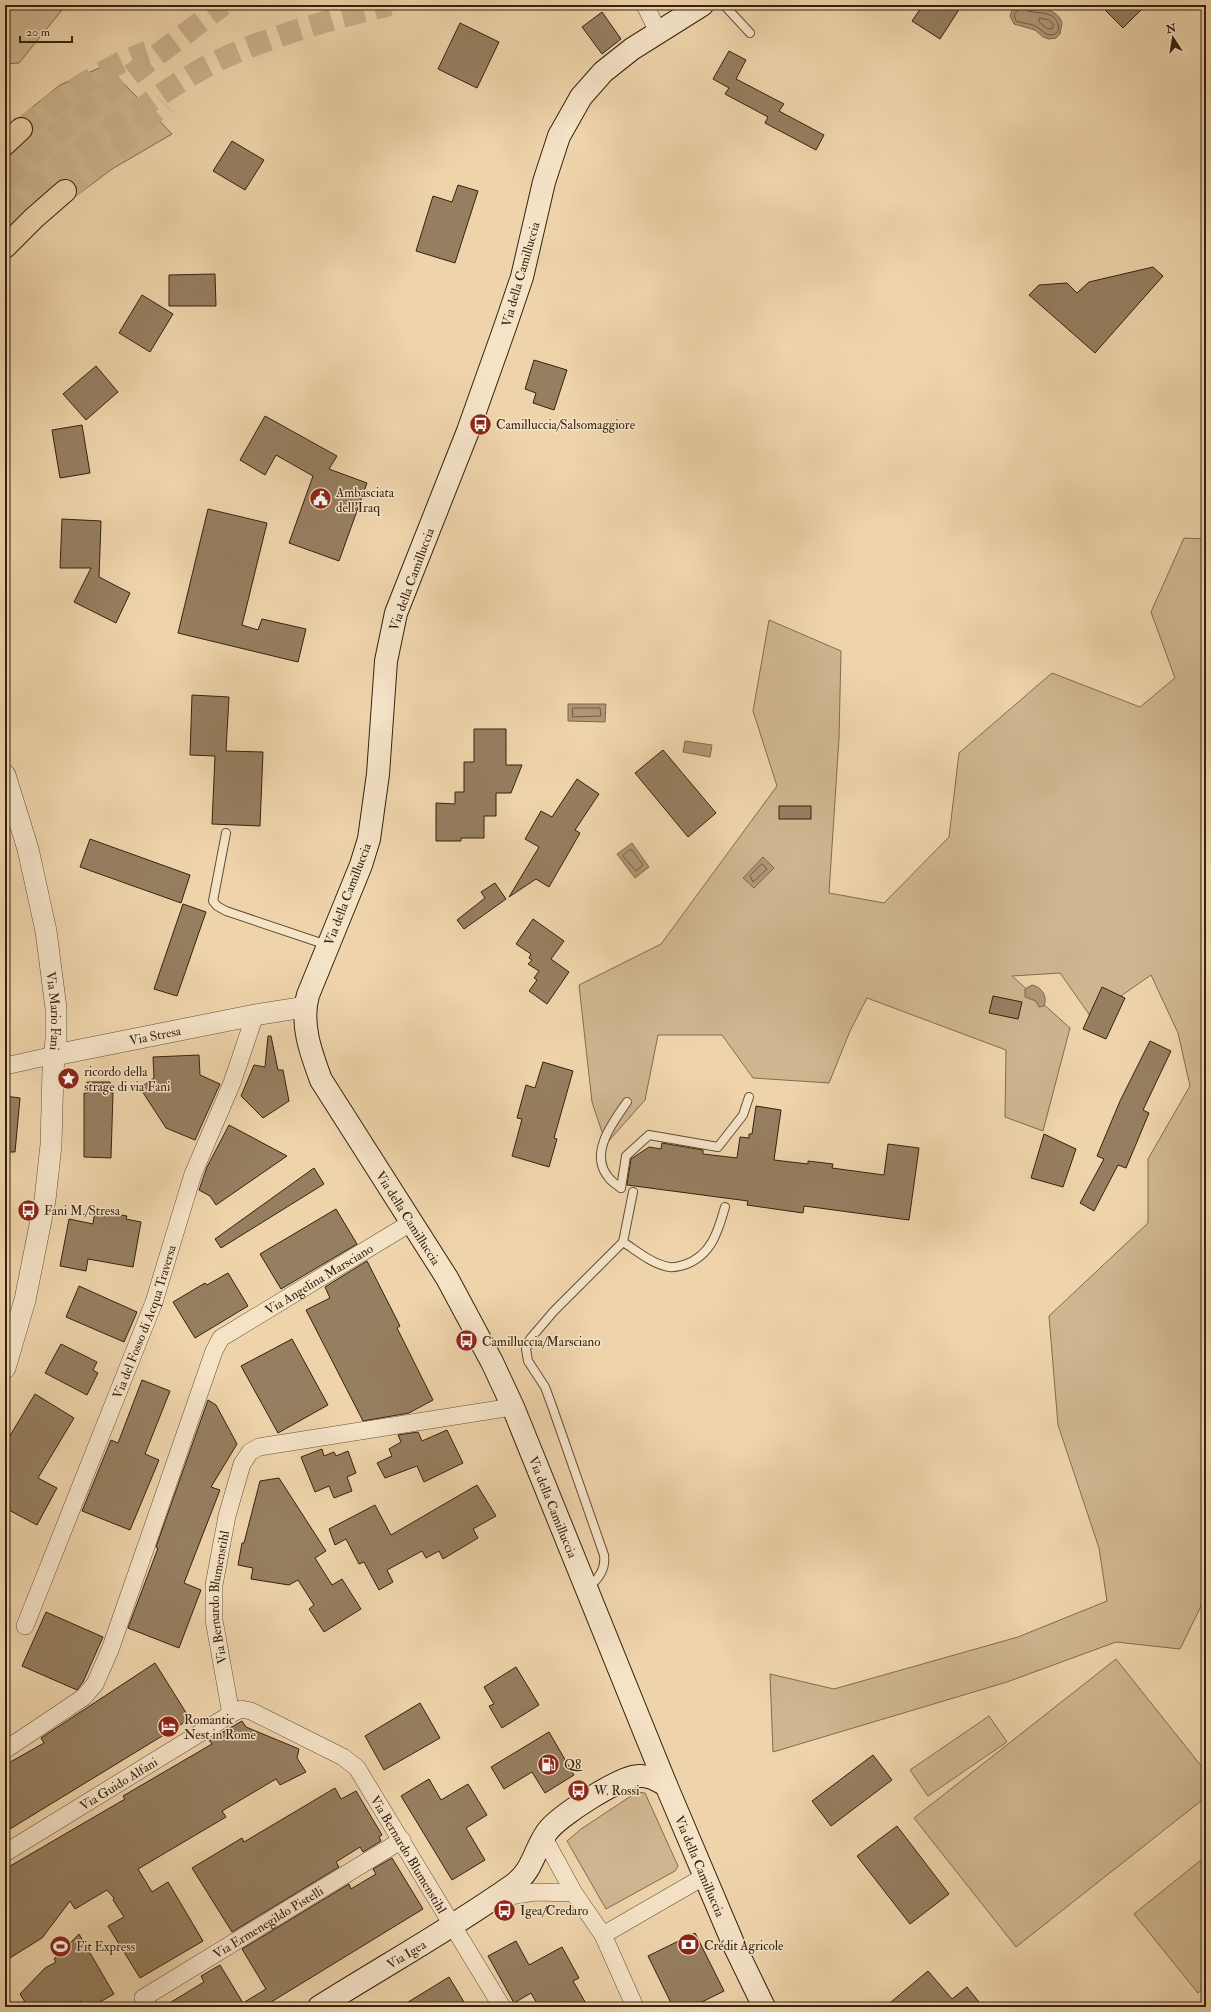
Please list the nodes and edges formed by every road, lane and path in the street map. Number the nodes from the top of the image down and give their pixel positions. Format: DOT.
graph roads {
  1 [pos="645,5"];
  2 [pos="702,5"];
  3 [pos="724,5"];
  4 [pos="658,32"];
  5 [pos="750,33"];
  6 [pos="21,129"];
  7 [pos="5,144"];
  8 [pos="65,190"];
  9 [pos="5,247"];
  10 [pos="5,775"];
  11 [pos="226,833"];
  12 [pos="327,945"];
  13 [pos="305,1007"];
  14 [pos="255,1015"];
  15 [pos="55,1055"];
  16 [pos="5,1066"];
  17 [pos="750,1097"];
  18 [pos="627,1102"];
  19 [pos="633,1192"];
  20 [pos="725,1207"];
  21 [pos="412,1222"];
  22 [pos="623,1242"];
  23 [pos="5,1368"];
  24 [pos="513,1407"];
  25 [pos="587,1590"];
  26 [pos="25,1626"];
  27 [pos="231,1714"];
  28 [pos="642,1724"];
  29 [pos="5,1750"];
  30 [pos="624,1779"];
  31 [pos="666,1785"];
  32 [pos="544,1838"];
  33 [pos="402,1840"];
  34 [pos="5,1853"];
  35 [pos="705,1876"];
  36 [pos="574,1893"];
  37 [pos="493,1899"];
  38 [pos="452,1925"];
  39 [pos="603,1935"];
  40 [pos="149,2007"];
  41 [pos="319,2007"];
  42 [pos="502,2007"];
  43 [pos="635,2007"];
  44 [pos="764,2007"];
  1 -- 4 [label="street"];
  2 -- 4 [label="main road, Via della Camilluccia"];
  3 -- 5 [label="lane"];
  4 -- 12 [label="main road, Via della Camilluccia"];
  6 -- 7 [label="highway"];
  8 -- 9 [label="highway"];
  10 -- 15 [label="street, Via Mario Fani"];
  11 -- 12 [label="lane"];
  12 -- 13 [label="main road, Via della Camilluccia"];
  13 -- 14 [label="street, Via Stresa"];
  13 -- 21 [label="main road, Via della Camilluccia"];
  14 -- 15 [label="street, Via Stresa"];
  14 -- 26 [label="street, Via del Fosso di Acqua Traversa"];
  15 -- 16 [label="street, Via Stresa"];
  15 -- 23 [label="street, Via Mario Fani"];
  17 -- 18 [label="lane"];
  19 -- 22 [label="lane"];
  20 -- 22 [label="lane"];
  21 -- 24 [label="main road, Via della Camilluccia"];
  21 -- 29 [label="street, Via Angelina Marsciano"];
  22 -- 25 [label="lane"];
  24 -- 25 [label="main road, Via della Camilluccia"];
  24 -- 27 [label="street, Via Bernardo Blumenstihl"];
  25 -- 28 [label="main road, Via della Camilluccia"];
  27 -- 33 [label="street, Via Bernardo Blumenstihl"];
  27 -- 34 [label="street, Via Guido Alfani"];
  28 -- 30 [label="main road, Via della Camilluccia"];
  28 -- 31 [label="main road, Via della Camilluccia"];
  30 -- 31 [label="main road"];
  30 -- 32 [label="main road, Via Igea"];
  31 -- 35 [label="main road, Via della Camilluccia"];
  32 -- 36 [label="street"];
  32 -- 37 [label="main road, Via Igea"];
  33 -- 38 [label="street, Via Bernardo Blumenstihl"];
  33 -- 40 [label="street, Via Ermenegildo Pistelli"];
  35 -- 39 [label="street"];
  35 -- 44 [label="main road, Via della Camilluccia"];
  36 -- 37 [label="street, Via Igea"];
  36 -- 39 [label="street"];
  37 -- 38 [label="main road, Via Igea"];
  38 -- 41 [label="main road, Via Igea"];
  38 -- 42 [label="street, Via Bernardo Blumenstihl"];
  39 -- 43 [label="street"];
}
